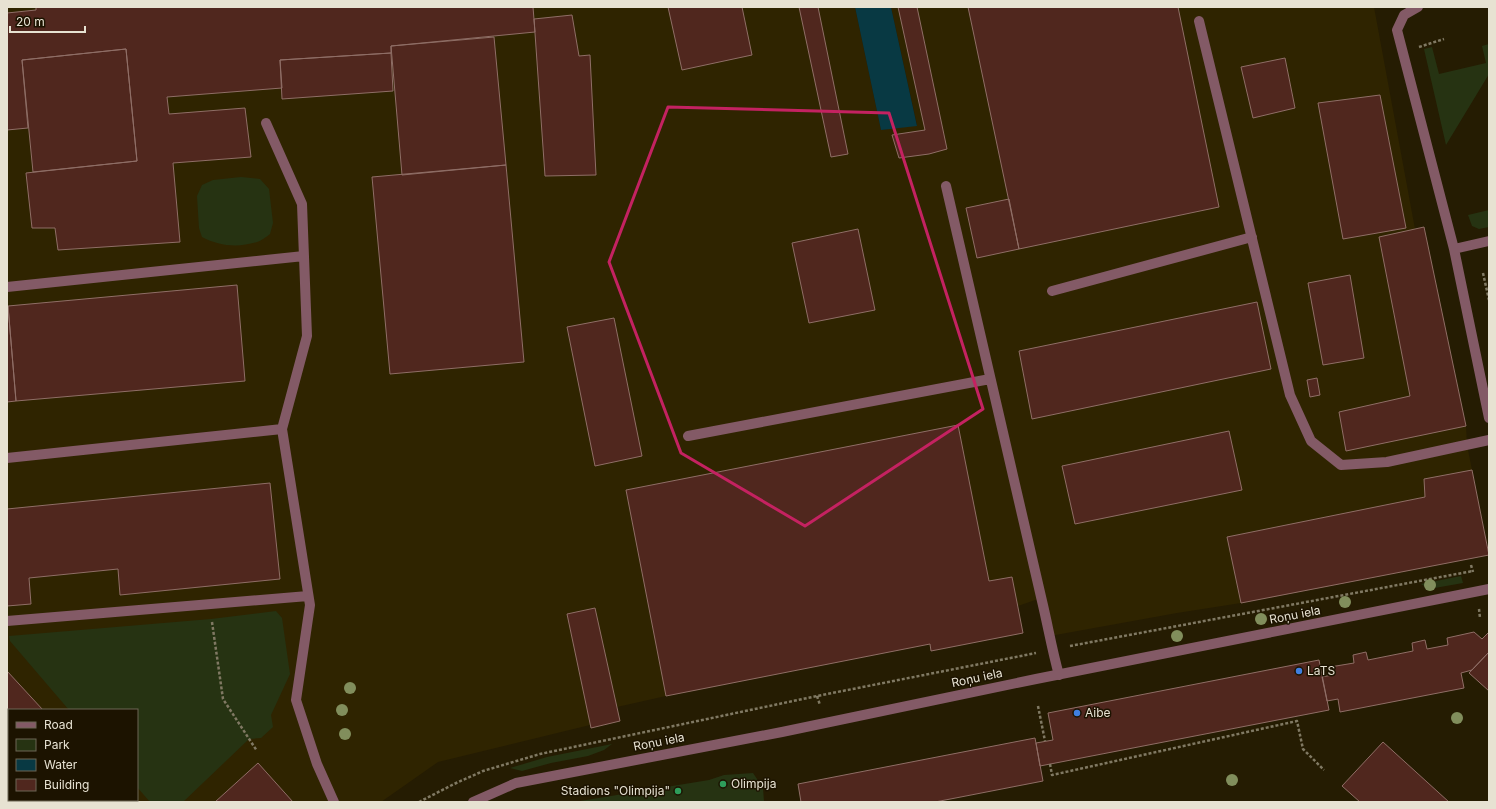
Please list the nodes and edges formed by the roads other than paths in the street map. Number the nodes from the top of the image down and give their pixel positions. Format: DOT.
graph roads {
  1 [pos="1418,7"];
  2 [pos="1199,21"];
  3 [pos="266,123"];
  4 [pos="946,186"];
  5 [pos="1252,237"];
  6 [pos="1489,241"];
  7 [pos="1454,248"];
  8 [pos="304,256"];
  9 [pos="7,287"];
  10 [pos="1052,291"];
  11 [pos="990,379"];
  12 [pos="1489,418"];
  13 [pos="282,429"];
  14 [pos="688,436"];
  15 [pos="1489,440"];
  16 [pos="7,458"];
  17 [pos="1489,590"];
  18 [pos="308,596"];
  19 [pos="7,622"];
  20 [pos="1059,675"];
  21 [pos="334,802"];
  22 [pos="473,802"];
  1 -- 7 [label="street"];
  2 -- 5 [label="street"];
  3 -- 8 [label="street"];
  4 -- 11 [label="street"];
  5 -- 10 [label="street"];
  5 -- 15 [label="street"];
  6 -- 7 [label="street"];
  7 -- 12 [label="street"];
  8 -- 9 [label="street"];
  8 -- 13 [label="street"];
  11 -- 14 [label="street"];
  11 -- 20 [label="street"];
  13 -- 16 [label="street"];
  13 -- 18 [label="street"];
  17 -- 20 [label="street, Roņu iela"];
  18 -- 19 [label="street"];
  18 -- 21 [label="street"];
  20 -- 22 [label="street, Roņu iela"];
}
